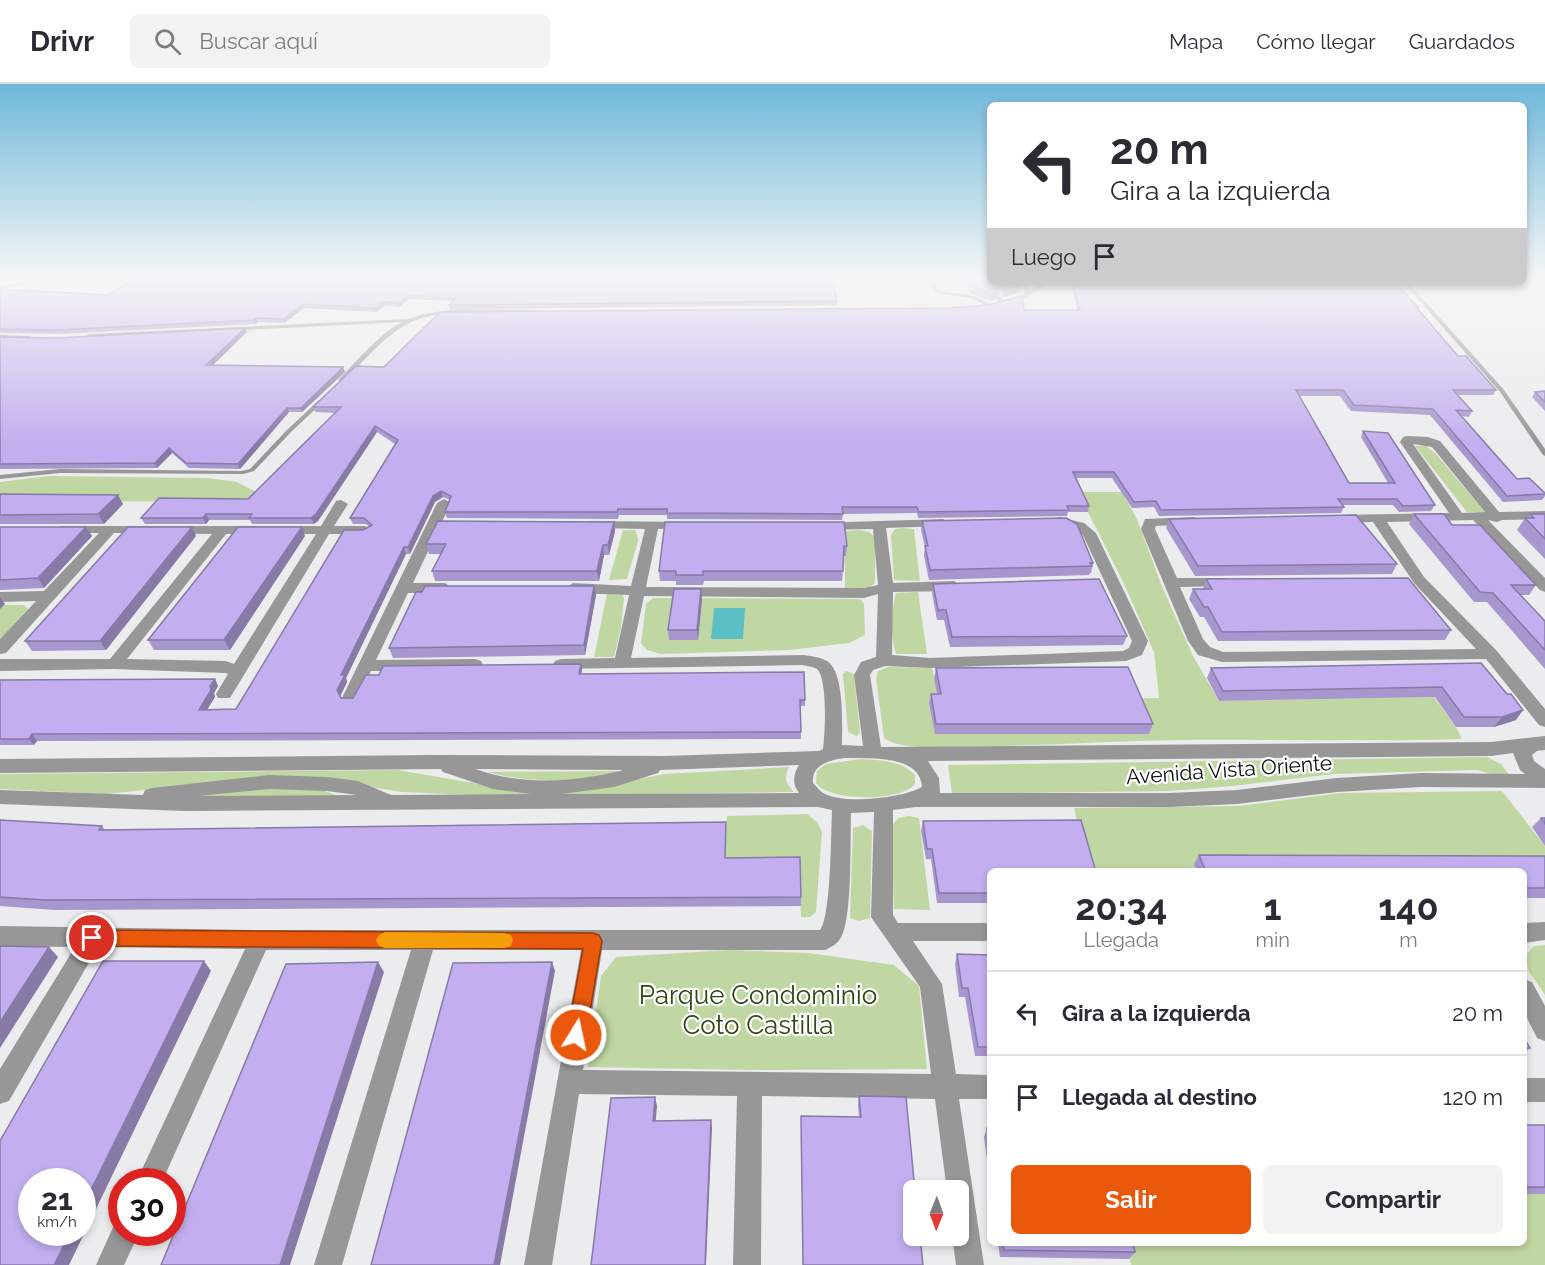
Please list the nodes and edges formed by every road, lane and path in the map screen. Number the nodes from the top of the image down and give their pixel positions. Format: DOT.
graph roads {
  1 [pos="138,334"];
  2 [pos="390,334"];
  3 [pos="1451,334"];
  4 [pos="0,337"];
  5 [pos="82,337"];
  6 [pos="35,338"];
  7 [pos="338,383"];
  8 [pos="325,397"];
  9 [pos="1545,454"];
  10 [pos="0,477"];
  11 [pos="444,503"];
  12 [pos="341,504"];
  13 [pos="1545,515"];
  14 [pos="1377,518"];
  15 [pos="1459,518"];
  16 [pos="1478,518"];
  17 [pos="1497,518"];
  18 [pos="1317,519"];
  19 [pos="1209,520"];
  20 [pos="962,522"];
  21 [pos="1042,522"];
  22 [pos="434,524"];
  23 [pos="579,524"];
  24 [pos="453,525"];
  25 [pos="705,525"];
  26 [pos="879,525"];
  27 [pos="652,526"];
  28 [pos="808,526"];
  29 [pos="55,529"];
  30 [pos="110,529"];
  31 [pos="223,529"];
  32 [pos="326,530"];
  33 [pos="365,530"];
  34 [pos="1398,579"];
  35 [pos="1419,580"];
  36 [pos="1241,582"];
  37 [pos="1172,583"];
  38 [pos="974,585"];
  39 [pos="1545,587"];
  40 [pos="405,588"];
  41 [pos="464,588"];
  42 [pos="558,588"];
  43 [pos="886,588"];
  44 [pos="639,592"];
  45 [pos="49,596"];
  46 [pos="0,597"];
  47 [pos="0,649"];
  48 [pos="1490,654"];
  49 [pos="884,660"];
  50 [pos="622,663"];
  51 [pos="114,664"];
  52 [pos="0,665"];
  53 [pos="497,665"];
  54 [pos="545,665"];
  55 [pos="367,666"];
  56 [pos="238,670"];
  57 [pos="224,694"];
  58 [pos="350,698"];
  59 [pos="1545,722"];
  60 [pos="1539,744"];
  61 [pos="873,753"];
  62 [pos="826,755"];
  63 [pos="902,755"];
  64 [pos="0,766"];
  65 [pos="1545,780"];
  66 [pos="0,797"];
  67 [pos="818,800"];
  68 [pos="915,800"];
  69 [pos="842,805"];
  70 [pos="884,806"];
  71 [pos="1545,931"];
  72 [pos="895,932"];
  73 [pos="987,932"];
  74 [pos="1527,933"];
  75 [pos="0,936"];
  76 [pos="92,938"];
  77 [pos="260,940"];
  78 [pos="425,940"];
  79 [pos="593,941"];
  80 [pos="1527,995"];
  81 [pos="1545,1029"];
  82 [pos="568,1082"];
  83 [pos="750,1083"];
  84 [pos="945,1085"];
  85 [pos="987,1087"];
  86 [pos="1527,1090"];
  87 [pos="1545,1090"];
  88 [pos="0,1092"];
  89 [pos="155,1168"];
  90 [pos="119,1246"];
  91 [pos="111,1265"];
  92 [pos="328,1265"];
  93 [pos="538,1265"];
  94 [pos="747,1265"];
  95 [pos="970,1265"];
  1 -- 5 [label="lane"];
  2 -- 7 [label="lane"];
  3 -- 9 [label="lane"];
  4 -- 6 [label="lane"];
  8 -- 10 [label="lane"];
  11 -- 22 [label="street"];
  12 -- 32 [label="street"];
  13 -- 17 [label="street"];
  14 -- 15 [label="street"];
  14 -- 18 [label="street"];
  14 -- 35 [label="street"];
  15 -- 16 [label="street"];
  15 -- 17 [label="street"];
  16 -- 17 [label="street"];
  16 -- 39 [label="street"];
  19 -- 37 [label="street"];
  20 -- 26 [label="street"];
  21 -- 49 [label="street"];
  22 -- 24 [label="street"];
  22 -- 40 [label="street"];
  23 -- 27 [label="street"];
  25 -- 27 [label="street"];
  26 -- 28 [label="street"];
  26 -- 43 [label="street"];
  27 -- 44 [label="street"];
  29 -- 30 [label="street"];
  30 -- 31 [label="street"];
  30 -- 45 [label="street"];
  31 -- 32 [label="street"];
  31 -- 51 [label="street"];
  32 -- 33 [label="street"];
  32 -- 56 [label="street"];
  34 -- 35 [label="street"];
  35 -- 48 [label="street"];
  36 -- 37 [label="street"];
  37 -- 48 [label="street"];
  38 -- 43 [label="street"];
  40 -- 41 [label="street"];
  40 -- 55 [label="street"];
  42 -- 44 [label="street"];
  43 -- 44 [label="street"];
  43 -- 49 [label="street"];
  44 -- 50 [label="street"];
  45 -- 46 [label="street"];
  45 -- 47 [label="street"];
  48 -- 59 [label="street"];
  49 -- 61 [label="street"];
  50 -- 54 [label="street"];
  50 -- 62 [label="street"];
  51 -- 52 [label="street"];
  51 -- 56 [label="street"];
  53 -- 55 [label="street"];
  55 -- 58 [label="street"];
  56 -- 57 [label="street"];
  60 -- 63 [label="street, Avenida Vista Oriente"];
  60 -- 65 [label="street, Avenida Vista Oriente"];
  61 -- 62 [label="street, Avenida Vista Oriente"];
  61 -- 63 [label="street, Avenida Vista Oriente"];
  62 -- 64 [label="street, Avenida Vista Oriente"];
  62 -- 67 [label="street"];
  63 -- 68 [label="street, Avenida Vista Oriente"];
  65 -- 68 [label="street, Avenida Vista Oriente"];
  66 -- 67 [label="street, Avenida Vista Oriente"];
  67 -- 69 [label="street, Avenida Vista Oriente"];
  68 -- 70 [label="street, Avenida Vista Oriente"];
  69 -- 70 [label="street, Avenida Vista Oriente"];
  69 -- 79 [label="street"];
  70 -- 72 [label="street"];
  71 -- 74 [label="street"];
  72 -- 73 [label="street"];
  72 -- 84 [label="street"];
  75 -- 76 [label="street"];
  76 -- 77 [label="street"];
  76 -- 88 [label="street"];
  77 -- 78 [label="street"];
  77 -- 89 [label="street"];
  78 -- 79 [label="street"];
  78 -- 92 [label="street"];
  79 -- 82 [label="street"];
  80 -- 81 [label="street"];
  82 -- 83 [label="street"];
  82 -- 93 [label="street"];
  83 -- 84 [label="street"];
  83 -- 94 [label="street"];
  84 -- 85 [label="street"];
  84 -- 95 [label="street"];
  86 -- 87 [label="street"];
  90 -- 91 [label="street"];
}
